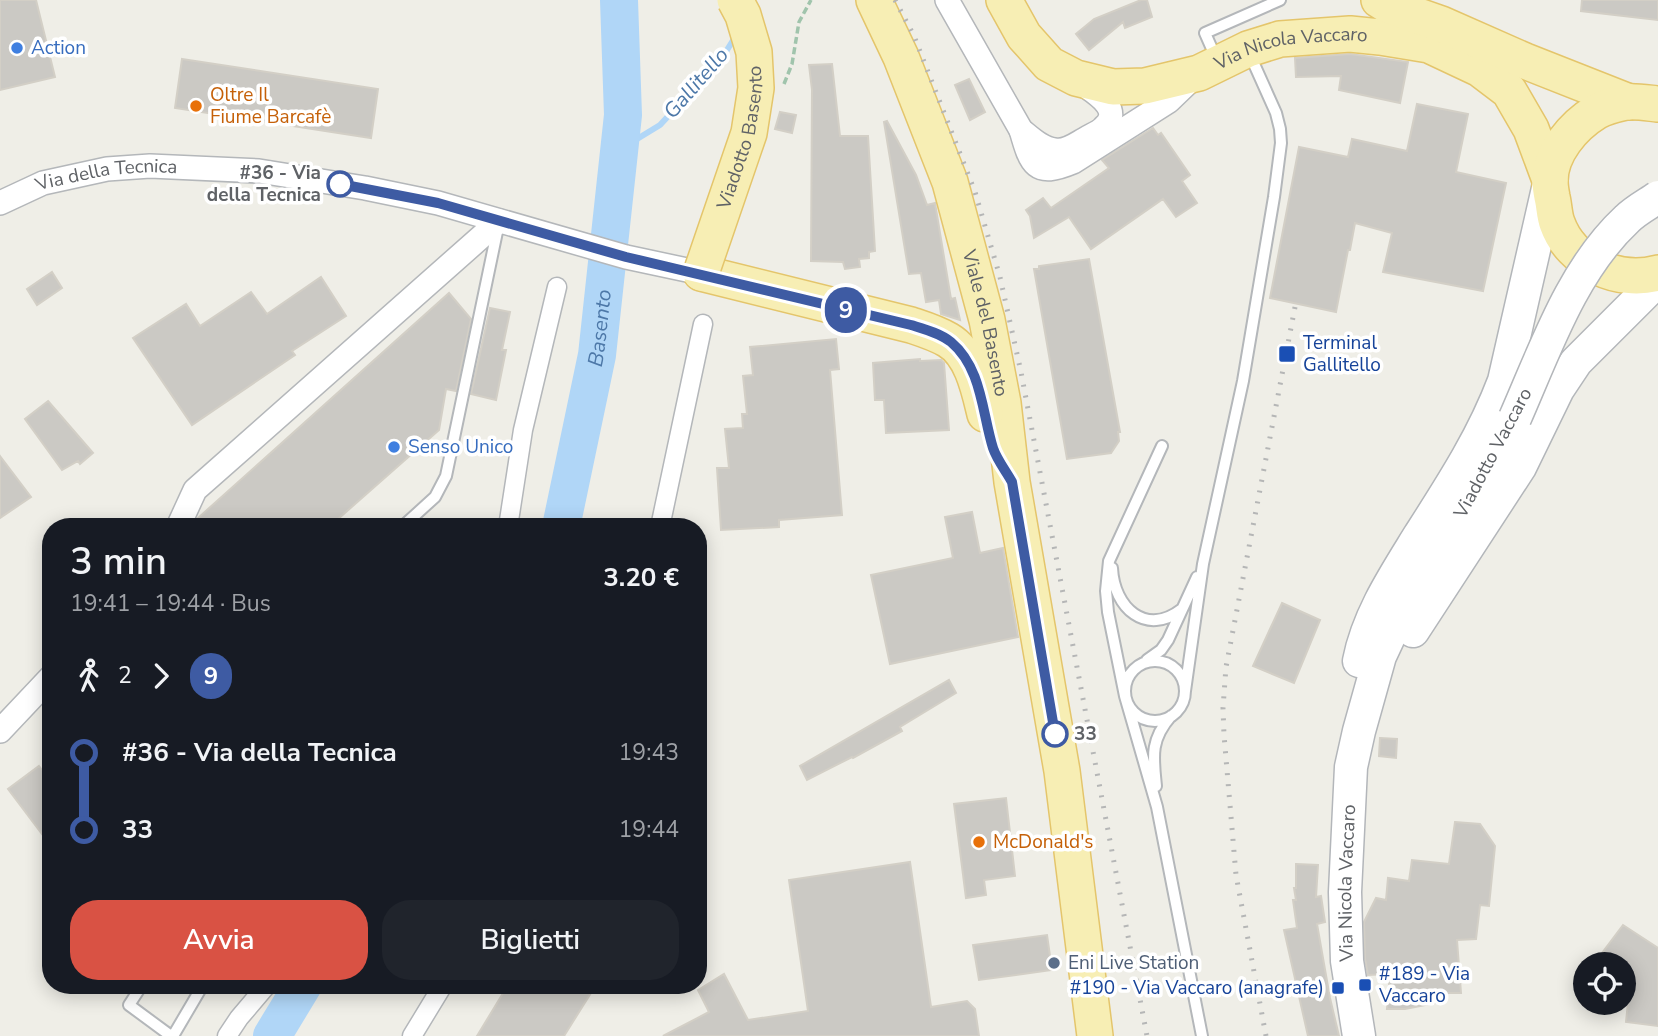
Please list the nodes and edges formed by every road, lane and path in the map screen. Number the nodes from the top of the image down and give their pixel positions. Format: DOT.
graph roads {
  1 [pos="735,0"];
  2 [pos="874,0"];
  3 [pos="947,0"];
  4 [pos="1004,0"];
  5 [pos="1280,0"];
  6 [pos="1379,0"];
  7 [pos="1222,61"];
  8 [pos="1076,78"];
  9 [pos="1643,103"];
  10 [pos="1021,130"];
  11 [pos="1550,180"];
  12 [pos="1658,197"];
  13 [pos="0,203"];
  14 [pos="499,221"];
  15 [pos="701,273"];
  16 [pos="1658,273"];
  17 [pos="1658,280"];
  18 [pos="557,287"];
  19 [pos="978,287"];
  20 [pos="703,324"];
  21 [pos="951,341"];
  22 [pos="1162,446"];
  23 [pos="1012,482"];
  24 [pos="182,518"];
  25 [pos="412,518"];
  26 [pos="509,518"];
  27 [pos="662,518"];
  28 [pos="1118,541"];
  29 [pos="1203,565"];
  30 [pos="1182,609"];
  31 [pos="1142,663"];
  32 [pos="42,687"];
  33 [pos="1185,691"];
  34 [pos="1125,696"];
  35 [pos="1171,716"];
  36 [pos="1359,731"];
  37 [pos="0,732"];
  38 [pos="1351,767"];
  39 [pos="1157,807"];
  40 [pos="136,994"];
  41 [pos="198,994"];
  42 [pos="261,994"];
  43 [pos="438,994"];
  44 [pos="172,1036"];
  45 [pos="227,1036"];
  46 [pos="412,1036"];
  47 [pos="1095,1036"];
  48 [pos="1202,1036"];
  49 [pos="1360,1036"];
  1 -- 15 [label="main road, Viadotto Basento, bridge"];
  2 -- 19 [label="main road, Viale del Basento"];
  3 -- 10 [label="street"];
  4 -- 8 [label="main road"];
  5 -- 7 [label="lane"];
  6 -- 9 [label="main road, Via Nicola Vaccaro"];
  7 -- 8 [label="main road"];
  7 -- 10 [label="street, Via Nicola Vaccaro"];
  7 -- 11 [label="main road, Via Nicola Vaccaro"];
  7 -- 29 [label="lane"];
  8 -- 10 [label="street"];
  9 -- 11 [label="main road"];
  11 -- 16 [label="main road, Via Nicola Vaccaro"];
  11 -- 38 [label="main road"];
  12 -- 36 [label="main road, Viadotto Vaccaro, bridge"];
  13 -- 14 [label="street, Via della Tecnica"];
  14 -- 15 [label="street, Via della Tecnica"];
  14 -- 24 [label="street"];
  14 -- 25 [label="lane"];
  15 -- 21 [label="main road, Via della Tecnica"];
  17 -- 36 [label="main road"];
  18 -- 26 [label="street"];
  19 -- 21 [label="main road"];
  19 -- 23 [label="main road, Viale del Basento"];
  20 -- 27 [label="street"];
  21 -- 23 [label="main road"];
  22 -- 28 [label="lane"];
  23 -- 47 [label="main road, Viale del Basento"];
  28 -- 30 [label="lane"];
  28 -- 34 [label="lane"];
  29 -- 30 [label="lane"];
  29 -- 33 [label="lane"];
  30 -- 31 [label="lane"];
  31 -- 33 [label="lane"];
  31 -- 34 [label="lane"];
  32 -- 37 [label="street"];
  33 -- 35 [label="lane"];
  34 -- 35 [label="lane"];
  34 -- 39 [label="lane"];
  35 -- 39 [label="lane"];
  36 -- 38 [label="main road, Via Nicola Vaccaro"];
  38 -- 49 [label="main road, Via Nicola Vaccaro"];
  39 -- 48 [label="lane"];
  40 -- 44 [label="lane"];
  41 -- 44 [label="lane"];
  42 -- 45 [label="street"];
  43 -- 46 [label="street"];
}
